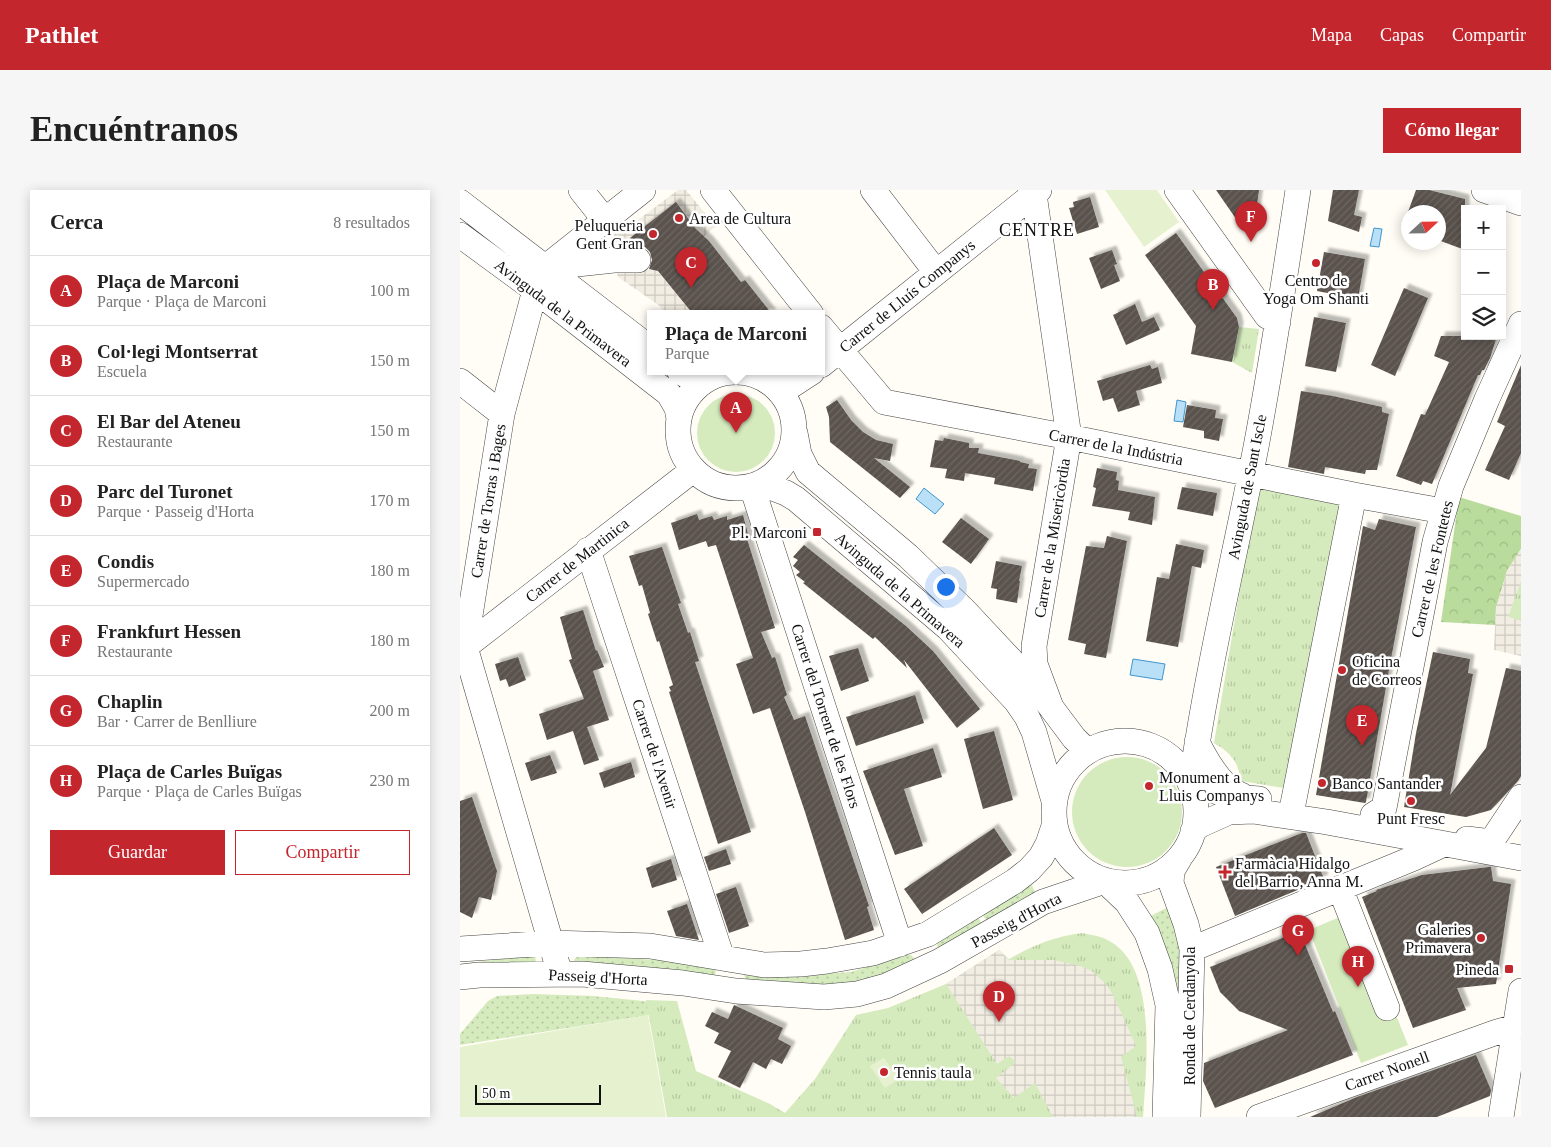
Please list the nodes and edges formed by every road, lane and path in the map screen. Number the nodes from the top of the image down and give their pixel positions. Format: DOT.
graph roads {
  1 [pos="581,190"];
  2 [pos="643,190"];
  3 [pos="713,190"];
  4 [pos="874,190"];
  5 [pos="1177,190"];
  6 [pos="1298,190"];
  7 [pos="1484,190"];
  8 [pos="1034,191"];
  9 [pos="460,202"];
  10 [pos="1521,203"];
  11 [pos="604,220"];
  12 [pos="460,235"];
  13 [pos="638,260"];
  14 [pos="577,264"];
  15 [pos="546,267"];
  16 [pos="936,272"];
  17 [pos="535,290"];
  18 [pos="808,310"];
  19 [pos="1278,322"];
  20 [pos="1521,324"];
  21 [pos="825,340"];
  22 [pos="647,346"];
  23 [pos="830,357"];
  24 [pos="686,375"];
  25 [pos="718,375"];
  26 [pos="755,375"];
  27 [pos="807,375"];
  28 [pos="709,378"];
  29 [pos="460,381"];
  30 [pos="777,388"];
  31 [pos="502,414"];
  32 [pos="679,419"];
  33 [pos="795,433"];
  34 [pos="1069,437"];
  35 [pos="692,470"];
  36 [pos="1250,474"];
  37 [pos="756,485"];
  38 [pos="1354,495"];
  39 [pos="1444,512"];
  40 [pos="588,550"];
  41 [pos="463,647"];
  42 [pos="1051,707"];
  43 [pos="1197,742"];
  44 [pos="1087,751"];
  45 [pos="1191,784"];
  46 [pos="1294,797"];
  47 [pos="1253,798"];
  48 [pos="1054,800"];
  49 [pos="1517,804"];
  50 [pos="1383,809"];
  51 [pos="1054,826"];
  52 [pos="1193,831"];
  53 [pos="1510,844"];
  54 [pos="1448,845"];
  55 [pos="1179,859"];
  56 [pos="1105,881"];
  57 [pos="1340,888"];
  58 [pos="909,941"];
  59 [pos="551,943"];
  60 [pos="460,949"];
  61 [pos="1192,949"];
  62 [pos="727,959"];
  63 [pos="930,966"];
  64 [pos="560,974"];
  65 [pos="460,977"];
  66 [pos="736,991"];
  67 [pos="1521,991"];
  68 [pos="1387,1008"];
  69 [pos="1515,1027"];
  70 [pos="1164,1117"];
  71 [pos="1188,1117"];
  72 [pos="1259,1117"];
  73 [pos="1501,1117"];
  1 -- 11 [label="street"];
  2 -- 11 [label="street, Carrer de Torras i Bages"];
  3 -- 18 [label="street"];
  4 -- 16 [label="street"];
  5 -- 19 [label="street"];
  6 -- 19 [label="street, Avinguda de Sant Iscle"];
  7 -- 10 [label="street"];
  8 -- 16 [label="street, Carrer de Lluís Companys"];
  8 -- 34 [label="street, Carrer de la Misericòrdia"];
  9 -- 15 [label="street, Avinguda de la Primavera"];
  11 -- 15 [label="street, Carrer de Torras i Bages"];
  12 -- 17 [label="street, Avinguda de la Primavera"];
  13 -- 14 [label="street"];
  15 -- 17 [label="street, Carrer de Torras i Bages"];
  15 -- 22 [label="street, Avinguda de la Primavera"];
  16 -- 23 [label="street, Carrer de Lluís Companys"];
  17 -- 31 [label="street, Carrer de Torras i Bages"];
  17 -- 32 [label="street, Avinguda de la Primavera"];
  19 -- 36 [label="street, Avinguda de Sant Iscle"];
  20 -- 39 [label="street, Carrer de les Fontetes"];
  21 -- 23 [label="street, Carrer de la Indústria"];
  23 -- 34 [label="street, Carrer de la Indústria"];
  24 -- 28 [label="street"];
  25 -- 28 [label="street"];
  26 -- 30 [label="street"];
  27 -- 30 [label="street"];
  28 -- 32 [label="street"];
  29 -- 31 [label="street"];
  30 -- 33 [label="street"];
  31 -- 41 [label="street, Carrer de Torras i Bages"];
  32 -- 35 [label="street"];
  33 -- 37 [label="street"];
  33 -- 42 [label="street, Avinguda de la Primavera"];
  34 -- 36 [label="street, Carrer de la Indústria"];
  34 -- 42 [label="street, Carrer de la Misericòrdia"];
  35 -- 37 [label="street"];
  35 -- 40 [label="street, Carrer de Martinica"];
  36 -- 38 [label="street, Carrer de la Indústria"];
  36 -- 43 [label="street, Avinguda de Sant Iscle"];
  37 -- 48 [label="street, Avinguda de la Primavera"];
  37 -- 58 [label="street, Carrer del Torrent de les Flors"];
  38 -- 39 [label="street, Carrer de la Indústria"];
  38 -- 46 [label="street"];
  39 -- 50 [label="street, Carrer de les Fontetes"];
  40 -- 41 [label="street, Carrer de Martinica"];
  40 -- 62 [label="street, Carrer de l'Avenir"];
  41 -- 59 [label="street, Carrer de Torras i Bages"];
  42 -- 44 [label="street, Avinguda de la Primavera"];
  43 -- 45 [label="street, Avinguda de Sant Iscle"];
  43 -- 47 [label="street"];
  44 -- 45 [label="street"];
  44 -- 48 [label="street"];
  45 -- 47 [label="street"];
  45 -- 52 [label="street"];
  46 -- 47 [label="street"];
  46 -- 50 [label="street"];
  48 -- 51 [label="street"];
  49 -- 53 [label="street"];
  50 -- 53 [label="street"];
  50 -- 54 [label="street"];
  51 -- 56 [label="street"];
  51 -- 58 [label="street, Passeig d'Horta"];
  52 -- 54 [label="street"];
  52 -- 55 [label="street"];
  53 -- 54 [label="street"];
  53 -- 54 [label="street"];
  54 -- 57 [label="street"];
  55 -- 56 [label="street"];
  55 -- 61 [label="street, Ronda de Cerdanyola"];
  56 -- 63 [label="street, Passeig d'Horta"];
  56 -- 70 [label="street, Ronda de Cerdanyola"];
  57 -- 61 [label="street"];
  57 -- 68 [label="street"];
  58 -- 62 [label="street, Passeig d'Horta"];
  58 -- 63 [label="street"];
  59 -- 60 [label="street, Passeig d'Horta"];
  59 -- 62 [label="street, Passeig d'Horta"];
  59 -- 64 [label="street, Carrer de Torras i Bages"];
  61 -- 71 [label="street, Ronda de Cerdanyola"];
  62 -- 66 [label="street"];
  63 -- 66 [label="street, Passeig d'Horta"];
  64 -- 65 [label="street, Passeig d'Horta"];
  64 -- 66 [label="street, Passeig d'Horta"];
  67 -- 69 [label="street"];
  69 -- 72 [label="street, Carrer Nonell"];
  69 -- 73 [label="street"];
}
